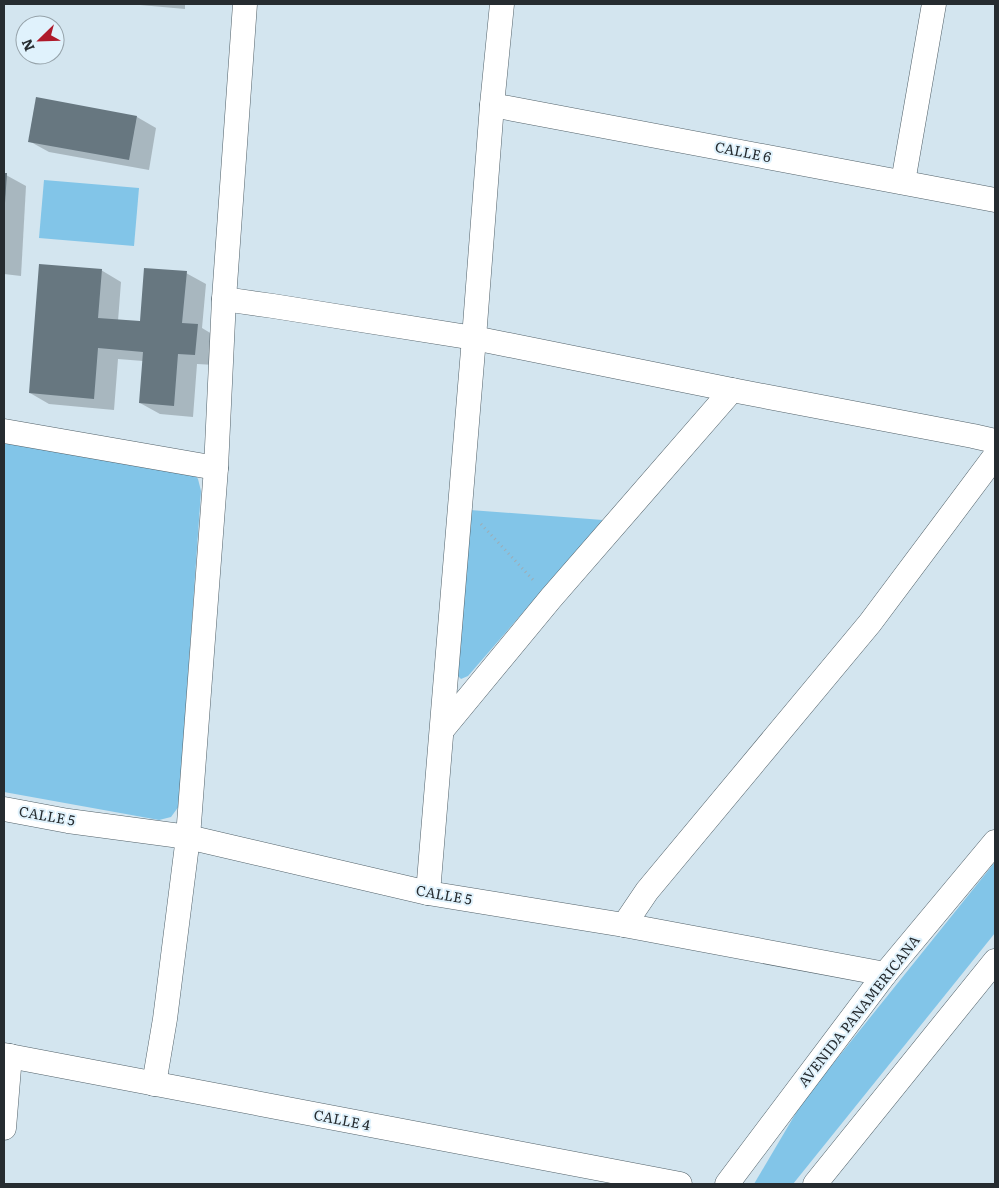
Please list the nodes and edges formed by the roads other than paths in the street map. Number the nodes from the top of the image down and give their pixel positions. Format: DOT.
graph roads {
  1 [pos="244,4"];
  2 [pos="502,4"];
  3 [pos="934,4"];
  4 [pos="492,105"];
  5 [pos="903,182"];
  6 [pos="995,200"];
  7 [pos="224,299"];
  8 [pos="474,338"];
  9 [pos="732,390"];
  10 [pos="4,431"];
  11 [pos="995,441"];
  12 [pos="995,456"];
  13 [pos="216,468"];
  14 [pos="442,730"];
  15 [pos="4,809"];
  16 [pos="188,837"];
  17 [pos="995,842"];
  18 [pos="428,893"];
  19 [pos="624,925"];
  20 [pos="995,961"];
  21 [pos="885,974"];
  22 [pos="7,1056"];
  23 [pos="154,1084"];
  24 [pos="4,1128"];
  25 [pos="680,1184"];
  26 [pos="727,1184"];
  27 [pos="815,1184"];
  1 -- 7 [label="street"];
  2 -- 4 [label="street"];
  3 -- 5 [label="street"];
  4 -- 5 [label="street, CALLE 6"];
  4 -- 8 [label="street"];
  5 -- 6 [label="street, CALLE 6"];
  7 -- 8 [label="street"];
  7 -- 13 [label="street"];
  8 -- 9 [label="street"];
  8 -- 14 [label="street"];
  9 -- 11 [label="street"];
  9 -- 14 [label="street"];
  10 -- 13 [label="street"];
  12 -- 19 [label="street"];
  13 -- 16 [label="street"];
  14 -- 18 [label="street"];
  15 -- 16 [label="street, CALLE 5"];
  16 -- 18 [label="street, CALLE 5"];
  16 -- 23 [label="street"];
  17 -- 21 [label="street, AVENIDA PANAMERICANA"];
  18 -- 19 [label="street, CALLE 5"];
  19 -- 21 [label="street, CALLE 5"];
  20 -- 27 [label="street"];
  21 -- 26 [label="street, AVENIDA PANAMERICANA"];
  22 -- 23 [label="street, CALLE 4"];
  22 -- 24 [label="street"];
  23 -- 25 [label="street, CALLE 4"];
}
